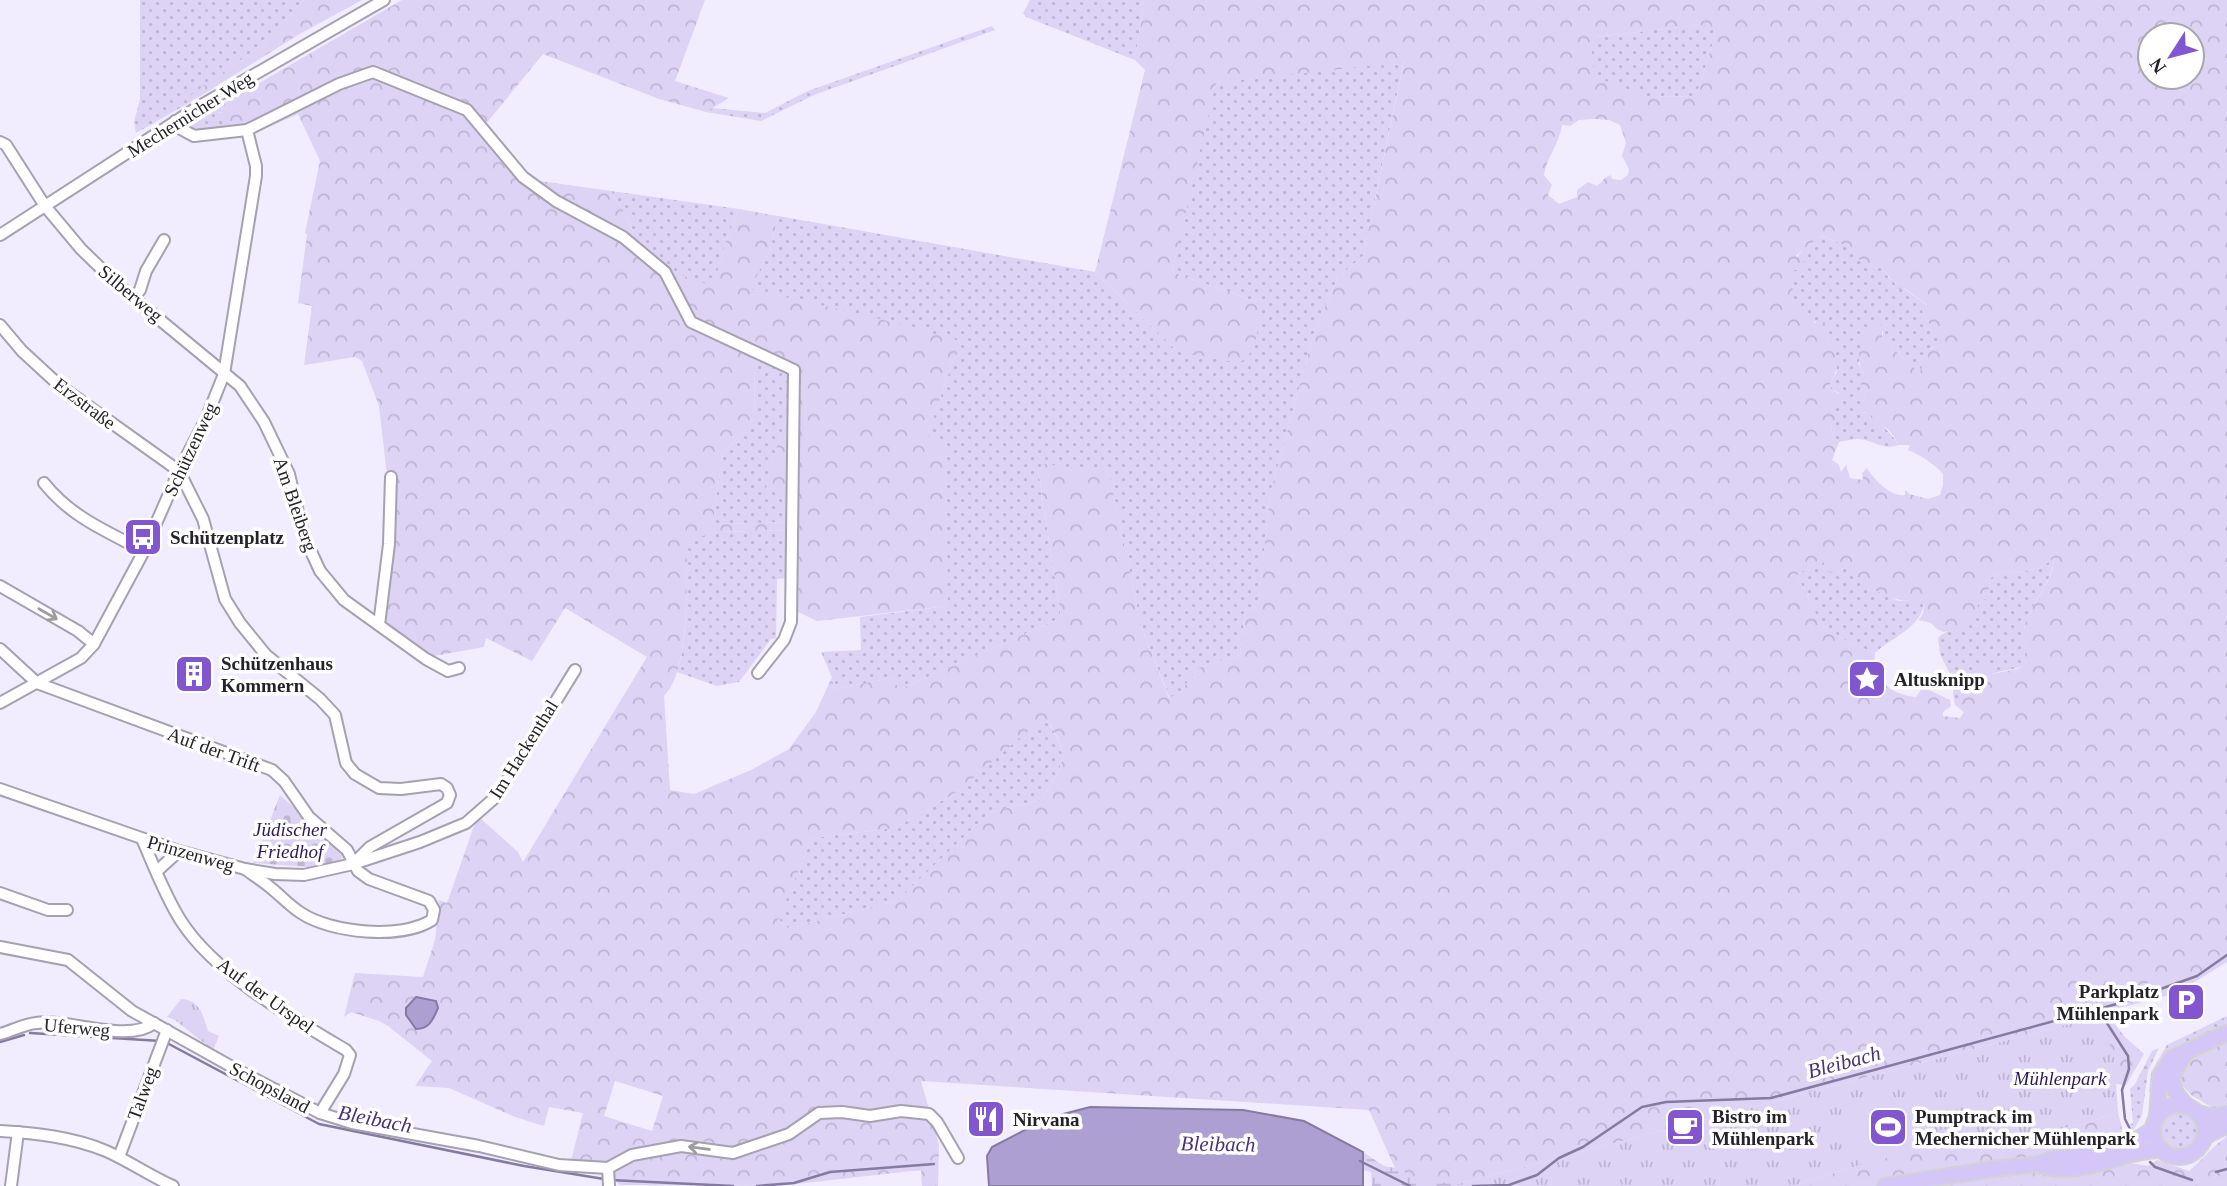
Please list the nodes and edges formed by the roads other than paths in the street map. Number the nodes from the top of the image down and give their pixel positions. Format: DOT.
graph roads {
  1 [pos="384,0"];
  2 [pos="176,121"];
  3 [pos="247,130"];
  4 [pos="0,142"];
  5 [pos="45,206"];
  6 [pos="0,234"];
  7 [pos="164,240"];
  8 [pos="134,297"];
  9 [pos="0,325"];
  10 [pos="224,374"];
  11 [pos="179,471"];
  12 [pos="391,477"];
  13 [pos="44,483"];
  14 [pos="144,551"];
  15 [pos="0,586"];
  16 [pos="379,625"];
  17 [pos="94,644"];
  18 [pos="0,649"];
  19 [pos="459,668"];
  20 [pos="575,670"];
  21 [pos="758,673"];
  22 [pos="37,683"];
  23 [pos="0,704"];
  24 [pos="0,789"];
  25 [pos="466,823"];
  26 [pos="142,839"];
  27 [pos="179,851"];
  28 [pos="353,864"];
  29 [pos="245,869"];
  30 [pos="157,871"];
  31 [pos="0,893"];
  32 [pos="67,910"];
  33 [pos="0,947"];
  34 [pos="154,1023"];
  35 [pos="2227,1033"];
  36 [pos="0,1034"];
  37 [pos="164,1038"];
  38 [pos="2191,1050"];
  39 [pos="2193,1110"];
  40 [pos="320,1113"];
  41 [pos="2227,1114"];
  42 [pos="2155,1123"];
  43 [pos="2227,1125"];
  44 [pos="0,1131"];
  45 [pos="18,1132"];
  46 [pos="2204,1137"];
  47 [pos="2160,1150"];
  48 [pos="119,1157"];
  49 [pos="958,1158"];
  50 [pos="2039,1164"];
  51 [pos="609,1178"];
  52 [pos="11,1186"];
  53 [pos="173,1186"];
  54 [pos="1885,1186"];
  1 -- 2 [label="street, Mechernicher Weg"];
  2 -- 3 [label="street"];
  2 -- 5 [label="street, Mechernicher Weg"];
  3 -- 10 [label="street, Schützenweg"];
  3 -- 21 [label="street"];
  4 -- 5 [label="street, Silberweg"];
  5 -- 6 [label="street, Mechernicher Weg"];
  5 -- 8 [label="street, Silberweg"];
  7 -- 8 [label="street"];
  8 -- 10 [label="street, Silberweg"];
  9 -- 11 [label="street, Erzstraße"];
  10 -- 11 [label="street, Schützenweg"];
  10 -- 16 [label="street, Am Bleiberg"];
  11 -- 14 [label="street, Schützenweg"];
  11 -- 28 [label="street"];
  12 -- 16 [label="street"];
  13 -- 14 [label="street"];
  14 -- 17 [label="street, Schützenweg"];
  15 -- 17 [label="street, one-way"];
  16 -- 19 [label="street, Am Bleiberg"];
  17 -- 22 [label="street, Schützenweg"];
  18 -- 22 [label="street"];
  20 -- 25 [label="street, Im Hackenthal"];
  22 -- 23 [label="street, Schützenweg"];
  22 -- 28 [label="street, Auf der Trift"];
  24 -- 26 [label="street, Prinzenweg"];
  25 -- 28 [label="street, Prinzenweg"];
  26 -- 27 [label="street, Prinzenweg"];
  26 -- 30 [label="street, Auf der Urspel"];
  27 -- 29 [label="street, Prinzenweg"];
  27 -- 30 [label="street"];
  28 -- 29 [label="street, Prinzenweg"];
  28 -- 29 [label="street, Auf der Trift"];
  30 -- 40 [label="street, Auf der Urspel"];
  31 -- 32 [label="street"];
  33 -- 34 [label="street, Schopsland"];
  34 -- 36 [label="street, Uferweg"];
  34 -- 37 [label="street, Schopsland"];
  35 -- 38 [label="main road"];
  37 -- 40 [label="street, Schopsland"];
  37 -- 48 [label="street, Talweg"];
  38 -- 39 [label="main road"];
  38 -- 42 [label="main road"];
  39 -- 41 [label="main road"];
  39 -- 42 [label="main road"];
  39 -- 46 [label="main road"];
  40 -- 51 [label="street, Schopsland"];
  42 -- 47 [label="main road"];
  42 -- 50 [label="main road"];
  43 -- 46 [label="main road"];
  44 -- 45 [label="street"];
  45 -- 48 [label="street"];
  45 -- 52 [label="street"];
  46 -- 47 [label="main road"];
  47 -- 50 [label="main road"];
  48 -- 53 [label="street"];
  49 -- 51 [label="street, one-way"];
  50 -- 54 [label="main road"];
}
